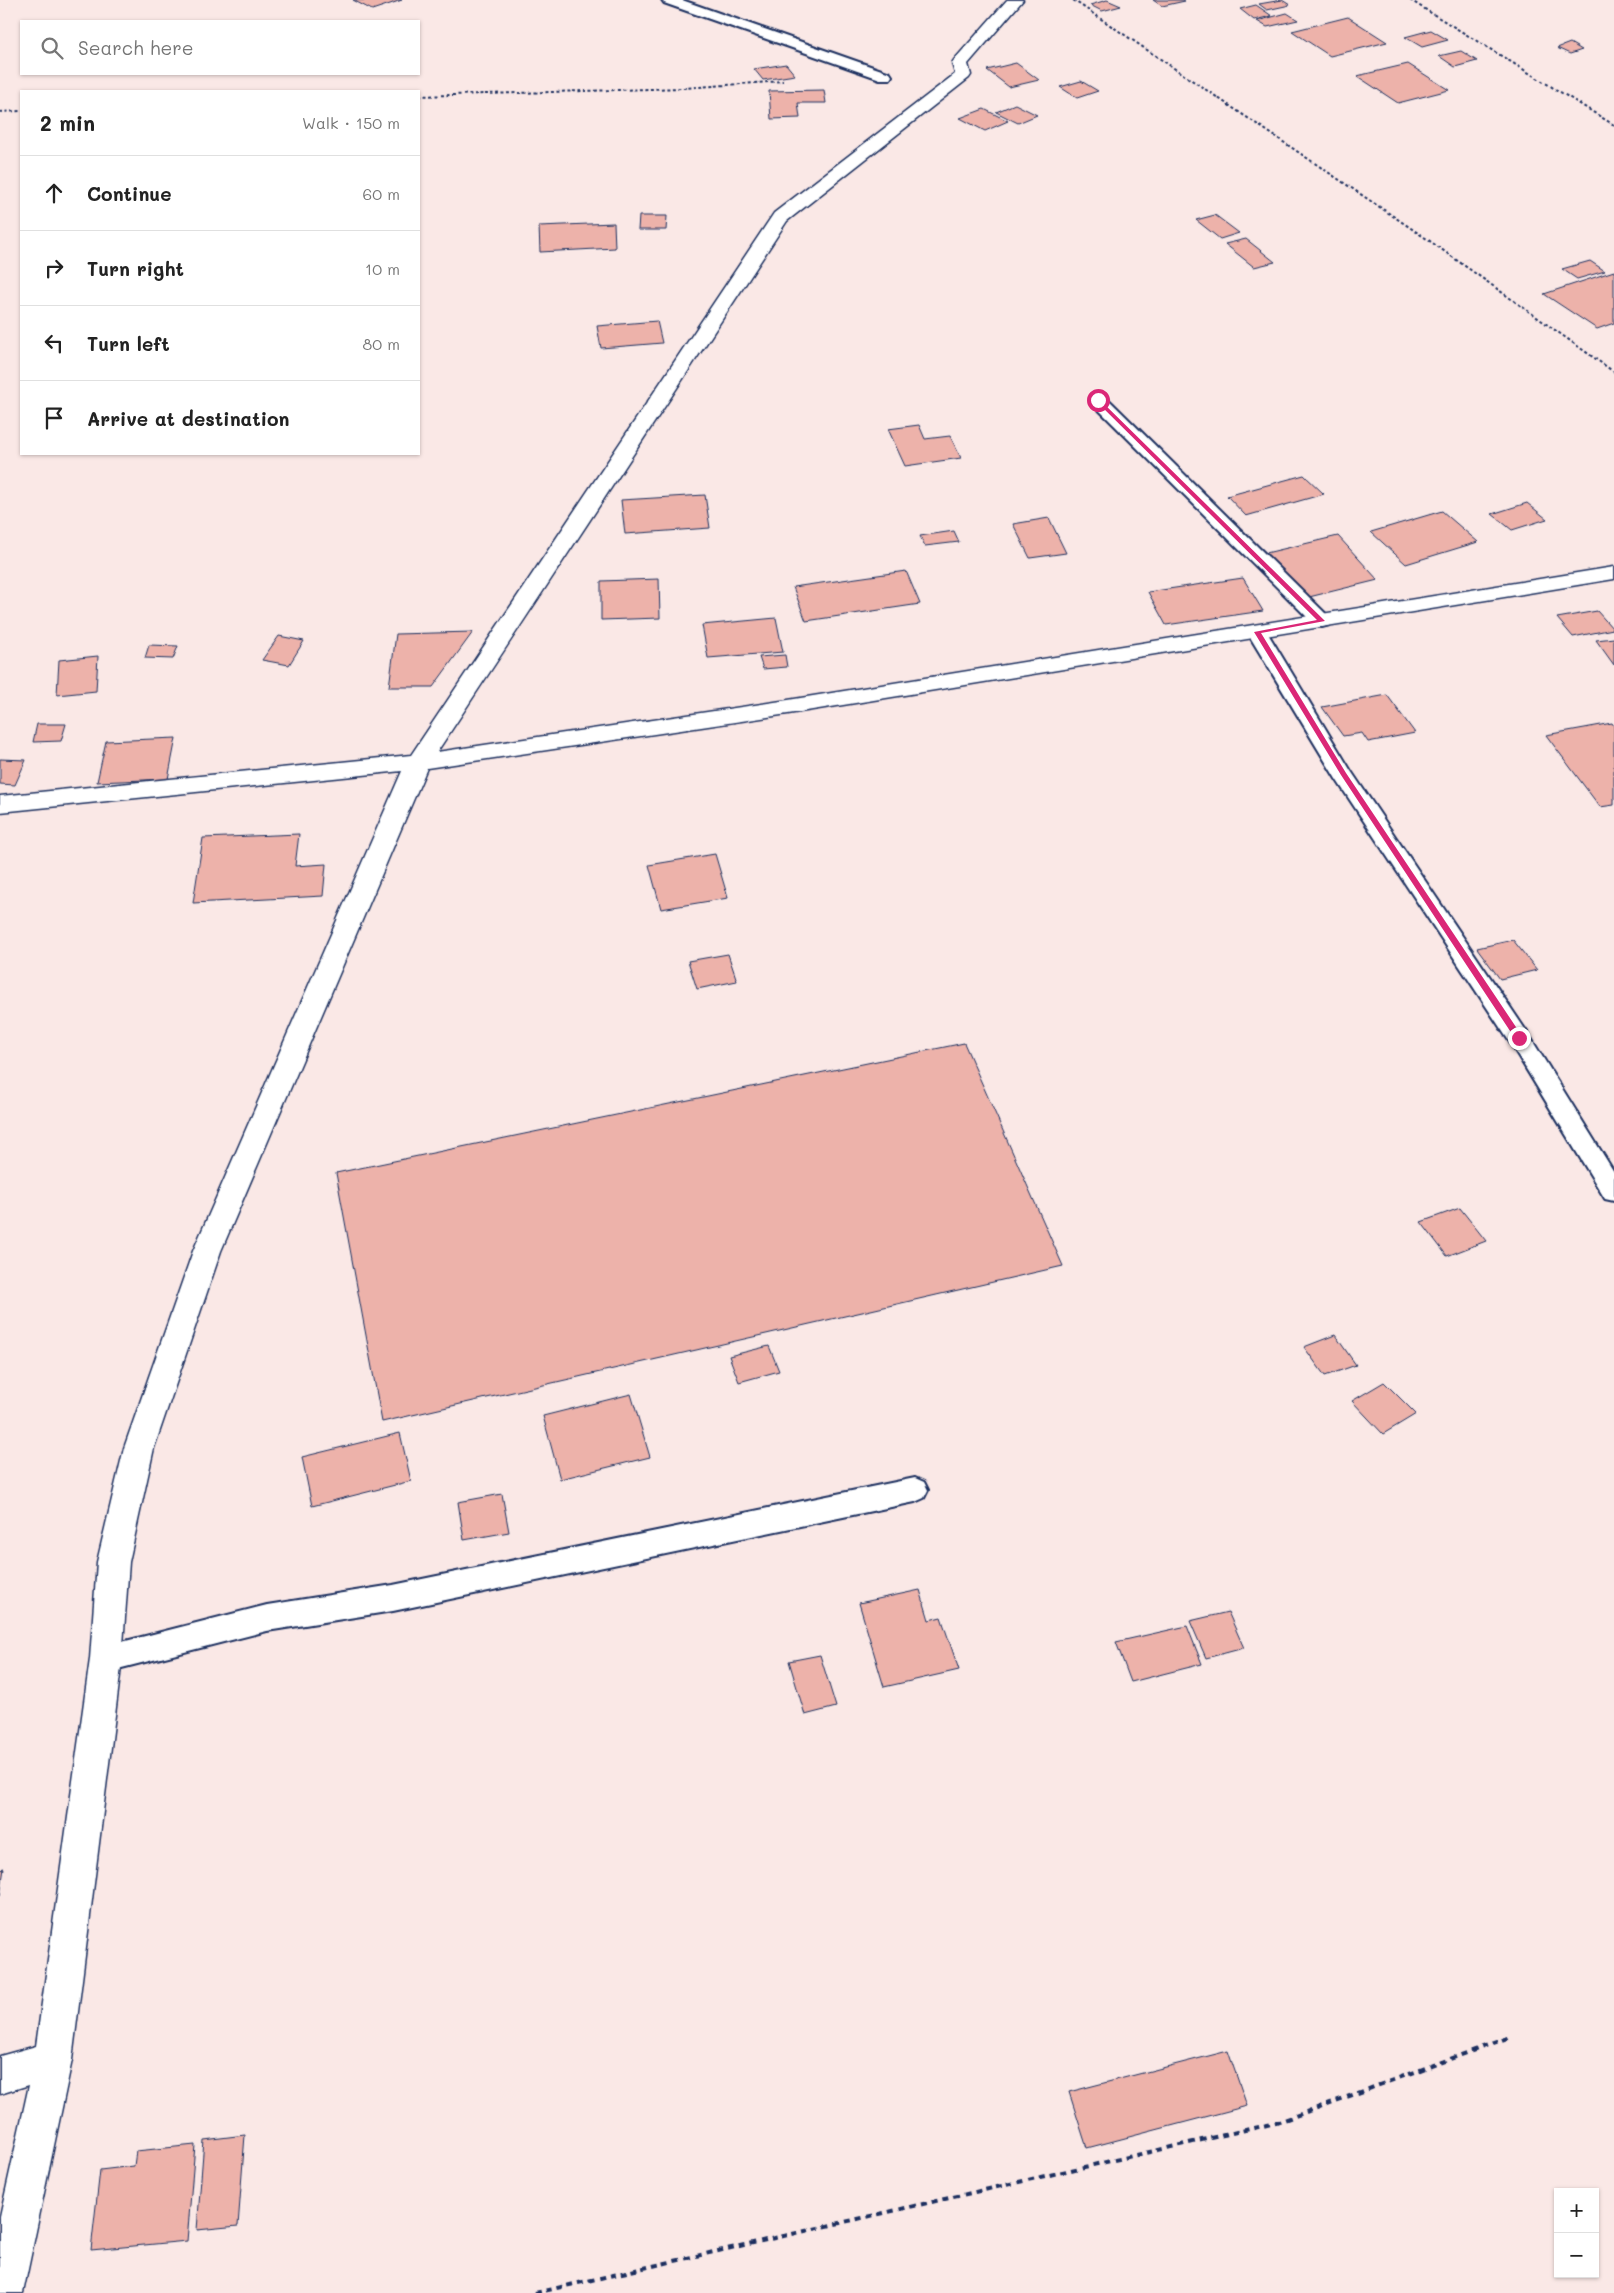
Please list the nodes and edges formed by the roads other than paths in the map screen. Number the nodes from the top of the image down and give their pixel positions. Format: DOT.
graph roads {
  1 [pos="669,0"];
  2 [pos="1015,0"];
  3 [pos="885,76"];
  4 [pos="1098,400"];
  5 [pos="1614,574"];
  6 [pos="1322,621"];
  7 [pos="1257,632"];
  8 [pos="418,762"];
  9 [pos="0,804"];
  10 [pos="1614,1192"];
  11 [pos="915,1490"];
  12 [pos="106,1659"];
  13 [pos="53,2060"];
  14 [pos="0,2075"];
  15 [pos="3,2293"];
  1 -- 3 [label="lane"];
  2 -- 8 [label="street"];
  4 -- 6 [label="lane"];
  5 -- 6 [label="street"];
  6 -- 7 [label="street"];
  7 -- 8 [label="street"];
  7 -- 10 [label="lane"];
  8 -- 9 [label="street"];
  8 -- 12 [label="street"];
  11 -- 12 [label="lane"];
  12 -- 13 [label="street"];
  13 -- 14 [label="street"];
  13 -- 15 [label="street"];
}
